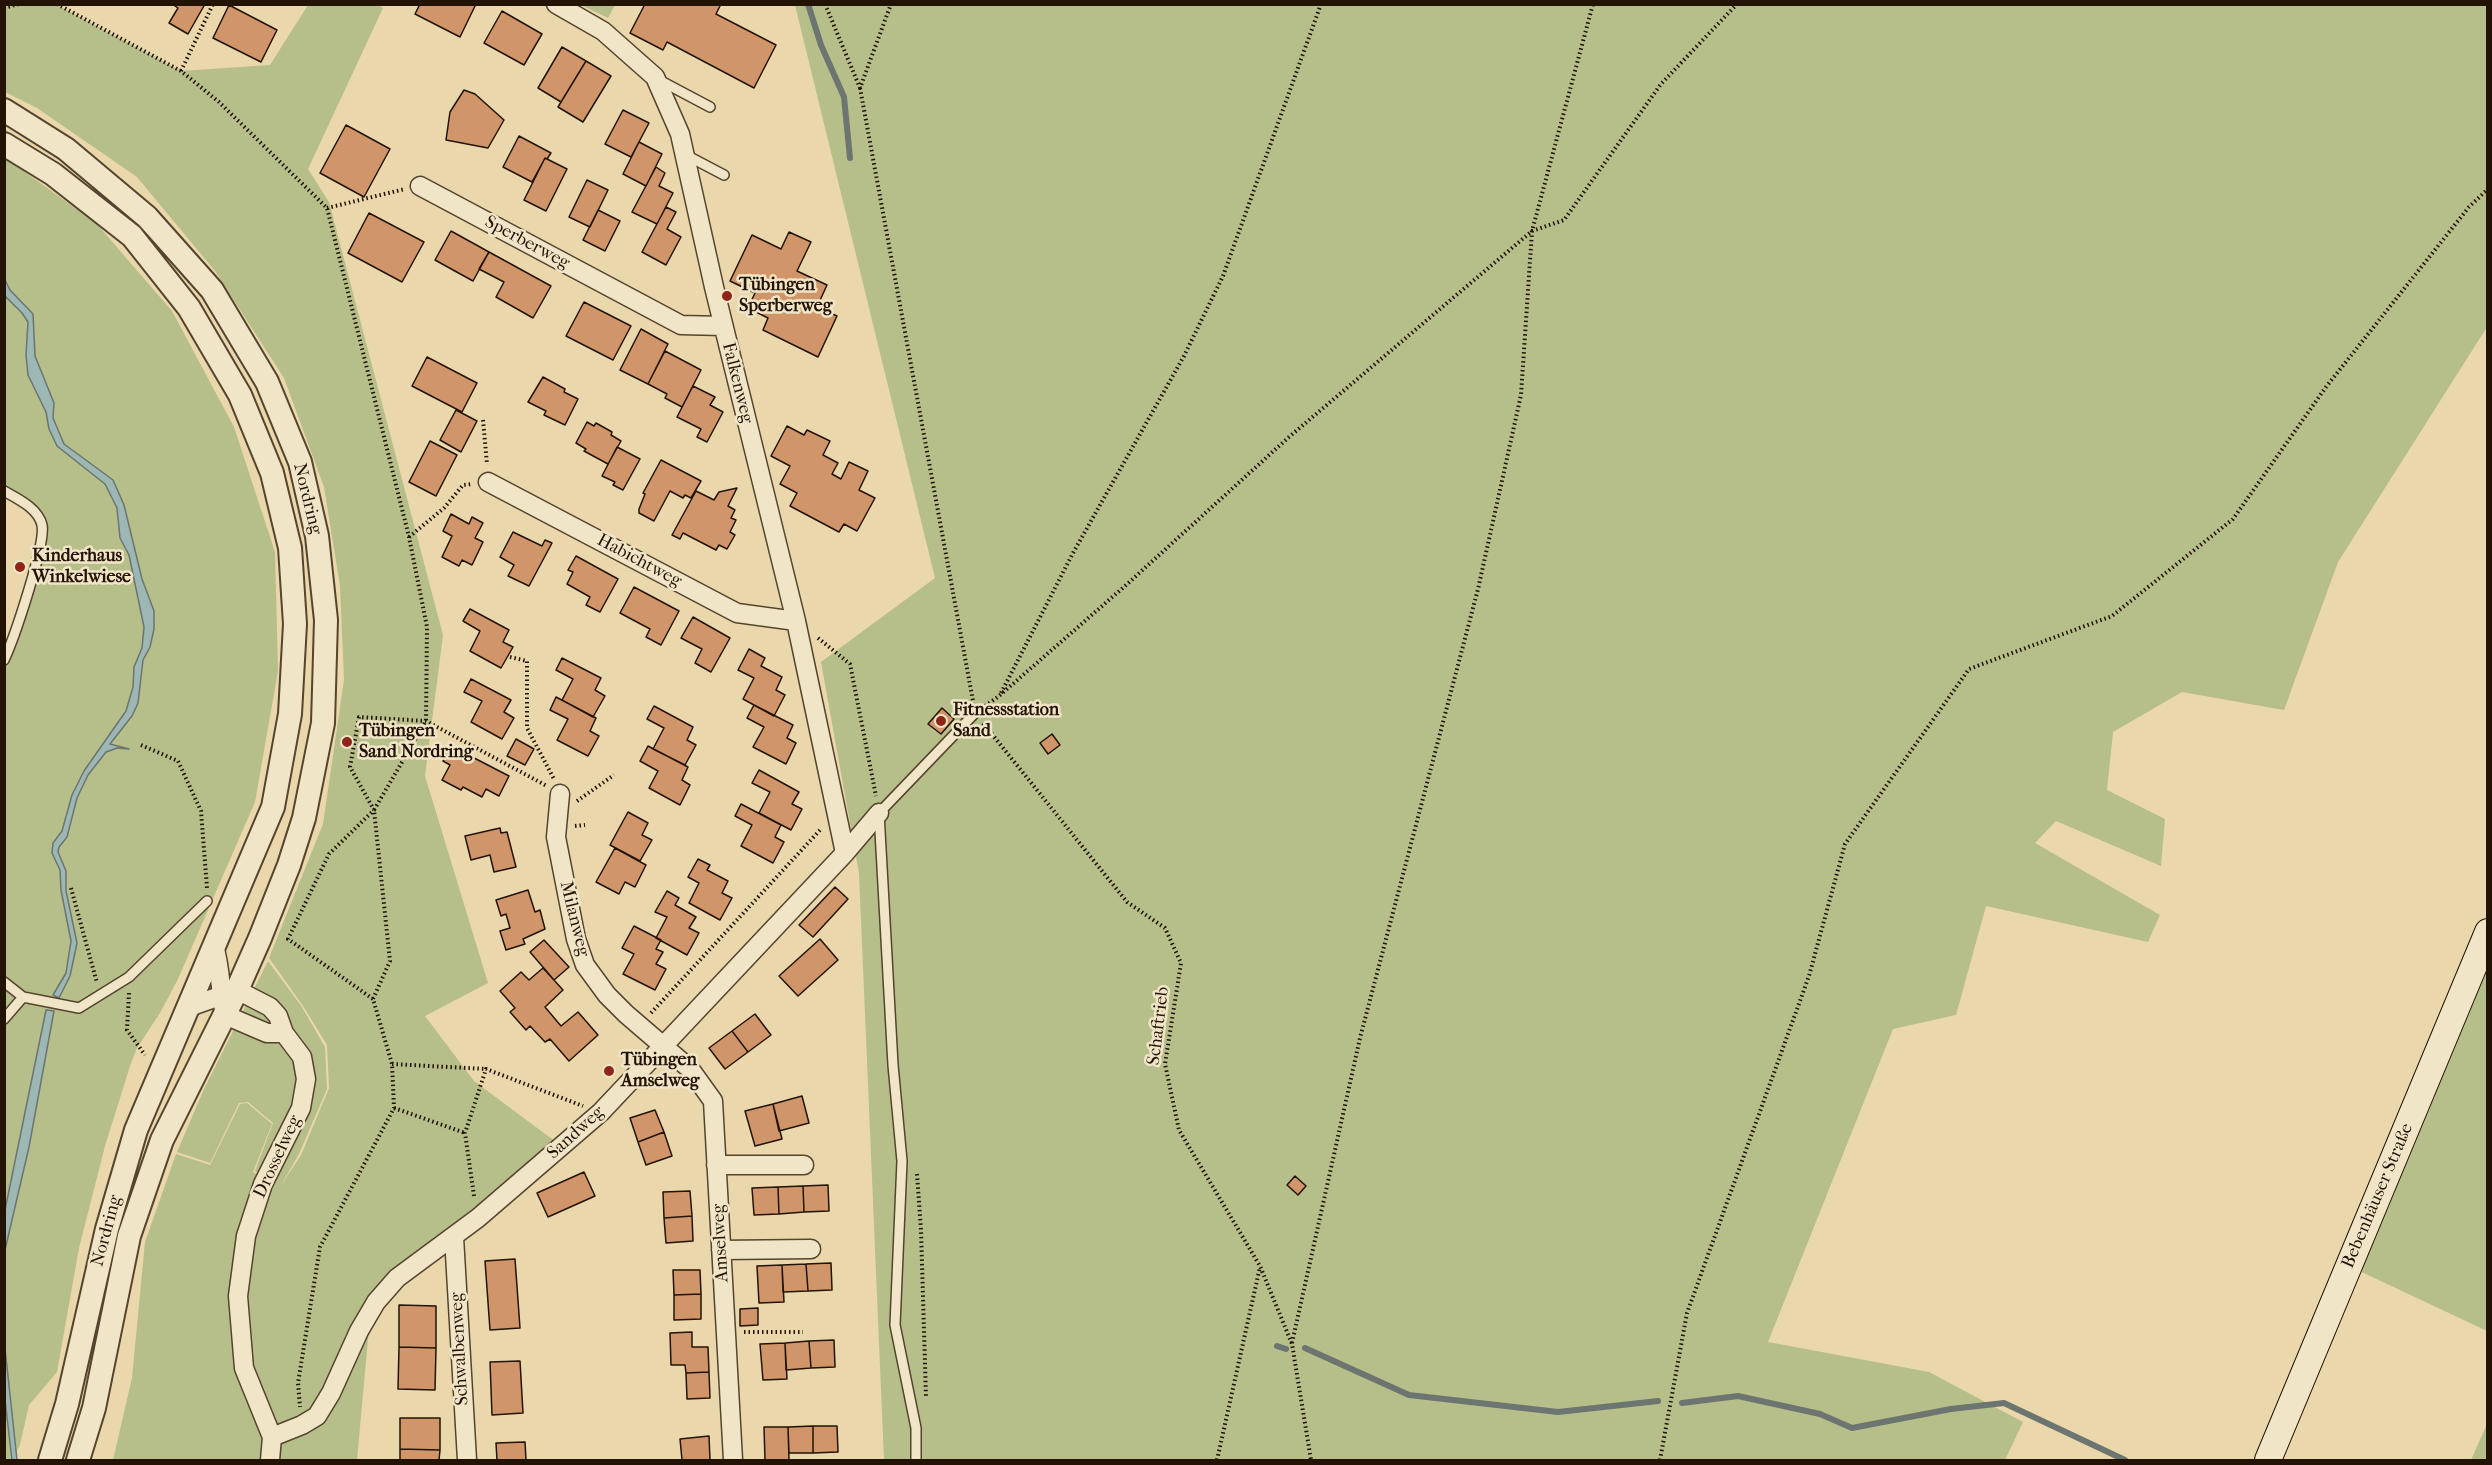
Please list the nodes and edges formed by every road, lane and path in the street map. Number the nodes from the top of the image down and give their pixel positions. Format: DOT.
graph roads {
  1 [pos="19,4"];
  2 [pos="213,4"];
  3 [pos="556,4"];
  4 [pos="825,4"];
  5 [pos="891,4"];
  6 [pos="1321,4"];
  7 [pos="1593,4"];
  8 [pos="1737,4"];
  9 [pos="4,8"];
  10 [pos="181,71"];
  11 [pos="655,77"];
  12 [pos="860,88"];
  13 [pos="710,107"];
  14 [pos="4,110"];
  15 [pos="4,144"];
  16 [pos="684,154"];
  17 [pos="724,175"];
  18 [pos="420,186"];
  19 [pos="2487,189"];
  20 [pos="327,208"];
  21 [pos="1532,231"];
  22 [pos="723,326"];
  23 [pos="483,420"];
  24 [pos="488,482"];
  25 [pos="463,485"];
  26 [pos="4,491"];
  27 [pos="409,537"];
  28 [pos="796,621"];
  29 [pos="510,657"];
  30 [pos="4,660"];
  31 [pos="999,696"];
  32 [pos="975,713"];
  33 [pos="141,745"];
  34 [pos="614,775"];
  35 [pos="560,794"];
  36 [pos="836,813"];
  37 [pos="879,813"];
  38 [pos="556,815"];
  39 [pos="845,852"];
  40 [pos="71,888"];
  41 [pos="207,901"];
  42 [pos="2487,932"];
  43 [pos="214,946"];
  44 [pos="129,977"];
  45 [pos="4,982"];
  46 [pos="101,995"];
  47 [pos="23,998"];
  48 [pos="373,999"];
  49 [pos="227,1000"];
  50 [pos="186,1008"];
  51 [pos="4,1019"];
  52 [pos="639,1025"];
  53 [pos="284,1033"];
  54 [pos="662,1045"];
  55 [pos="392,1064"];
  56 [pos="486,1069"];
  57 [pos="158,1073"];
  58 [pos="394,1108"];
  59 [pos="601,1112"];
  60 [pos="465,1133"];
  61 [pos="716,1165"];
  62 [pos="804,1165"];
  63 [pos="478,1218"];
  64 [pos="454,1237"];
  65 [pos="811,1249"];
  66 [pos="721,1250"];
  67 [pos="1260,1266"];
  68 [pos="726,1332"];
  69 [pos="803,1332"];
  70 [pos="1292,1344"];
  71 [pos="272,1437"];
  72 [pos="50,1461"];
  73 [pos="78,1461"];
  74 [pos="270,1461"];
  75 [pos="467,1461"];
  76 [pos="733,1461"];
  77 [pos="916,1461"];
  78 [pos="1217,1461"];
  79 [pos="1311,1461"];
  80 [pos="1660,1461"];
  81 [pos="2268,1461"];
  1 -- 9 [label="path"];
  2 -- 10 [label="path"];
  3 -- 11 [label="street, Falkenweg"];
  4 -- 12 [label="path"];
  5 -- 12 [label="path"];
  6 -- 31 [label="path"];
  7 -- 21 [label="path"];
  8 -- 21 [label="path"];
  11 -- 13 [label="lane"];
  11 -- 16 [label="street, Falkenweg"];
  12 -- 32 [label="path"];
  14 -- 49 [label="street, Nordring"];
  15 -- 43 [label="street, Nordring"];
  16 -- 17 [label="lane"];
  16 -- 22 [label="street, Falkenweg"];
  18 -- 20 [label="path"];
  18 -- 22 [label="street, Sperberweg"];
  19 -- 80 [label="path"];
  21 -- 31 [label="path"];
  21 -- 70 [label="path"];
  22 -- 28 [label="street, Falkenweg"];
  23 -- 24 [label="path"];
  24 -- 28 [label="street, Habichtweg"];
  25 -- 27 [label="path"];
  26 -- 30 [label="lane"];
  28 -- 36 [label="street, Falkenweg"];
  28 -- 37 [label="path"];
  29 -- 35 [label="path"];
  31 -- 32 [label="path"];
  32 -- 37 [label="lane"];
  32 -- 67 [label="path, Schaftrieb"];
  33 -- 41 [label="path"];
  34 -- 38 [label="path"];
  35 -- 38 [label="street, Milanweg"];
  35 -- 48 [label="path"];
  36 -- 39 [label="street, Falkenweg"];
  36 -- 52 [label="path"];
  37 -- 39 [label="street, Sandweg"];
  37 -- 77 [label="lane"];
  38 -- 52 [label="street, Milanweg"];
  39 -- 54 [label="street, Sandweg"];
  40 -- 46 [label="path"];
  41 -- 44 [label="lane"];
  42 -- 81 [label="main road, Bebenhäuser Straße"];
  43 -- 49 [label="street, Nordring"];
  43 -- 50 [label="street, Nordring"];
  44 -- 46 [label="lane"];
  44 -- 57 [label="path"];
  45 -- 47 [label="lane"];
  46 -- 47 [label="lane"];
  47 -- 51 [label="lane"];
  49 -- 50 [label="street"];
  49 -- 53 [label="street"];
  49 -- 53 [label="street, Drosselweg"];
  49 -- 73 [label="street, Nordring"];
  50 -- 57 [label="street, Nordring"];
  52 -- 54 [label="street, Milanweg"];
  53 -- 71 [label="street, Drosselweg"];
  54 -- 59 [label="street, Sandweg"];
  54 -- 61 [label="street, Amselweg"];
  55 -- 56 [label="path"];
  56 -- 59 [label="path"];
  56 -- 60 [label="path"];
  57 -- 72 [label="street, Nordring"];
  58 -- 60 [label="path"];
  59 -- 63 [label="street, Sandweg"];
  60 -- 63 [label="path"];
  61 -- 62 [label="street"];
  61 -- 66 [label="street, Amselweg"];
  63 -- 64 [label="street, Sandweg"];
  64 -- 71 [label="street, Sandweg"];
  64 -- 75 [label="street, Schwalbenweg"];
  65 -- 66 [label="street"];
  66 -- 68 [label="street, Amselweg"];
  67 -- 70 [label="path, Schaftrieb"];
  67 -- 78 [label="path"];
  68 -- 69 [label="path"];
  68 -- 76 [label="street, Amselweg"];
  70 -- 79 [label="path, Schaftrieb"];
  71 -- 74 [label="street, Drosselweg"];
}
